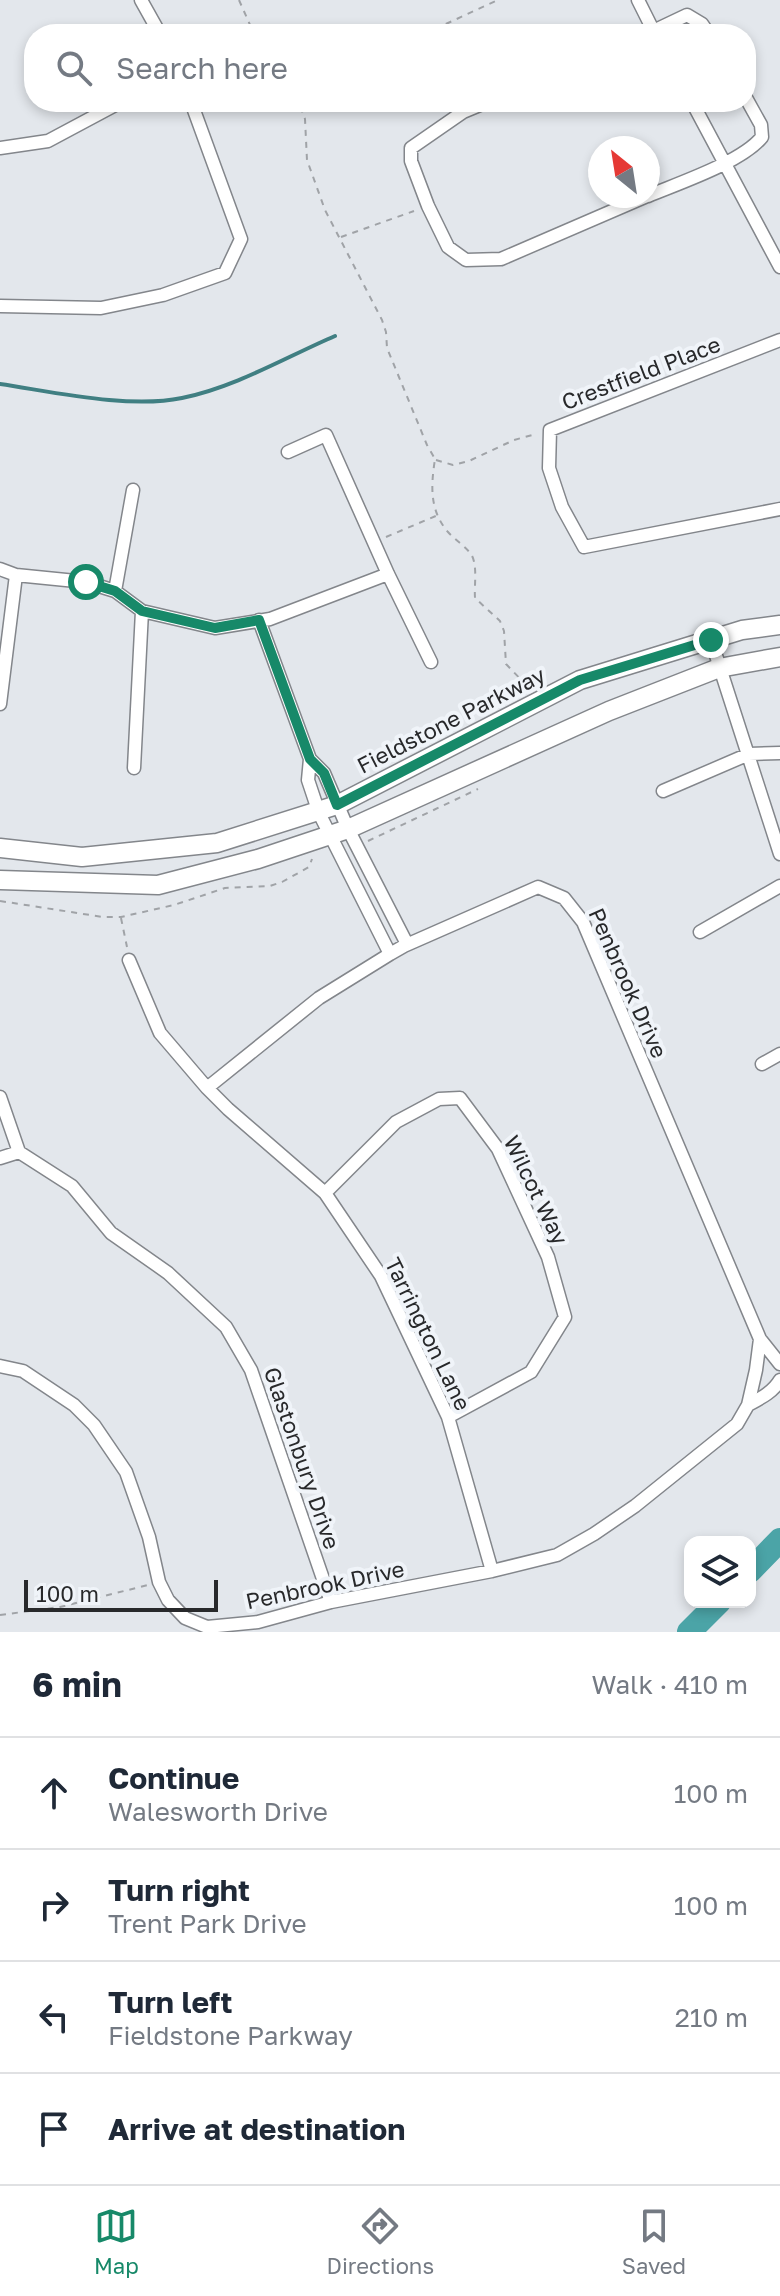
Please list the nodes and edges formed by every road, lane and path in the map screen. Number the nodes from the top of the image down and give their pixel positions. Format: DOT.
graph roads {
  1 [pos="141,0"];
  2 [pos="239,0"];
  3 [pos="498,0"];
  4 [pos="638,0"];
  5 [pos="154,24"];
  6 [pos="249,24"];
  7 [pos="446,24"];
  8 [pos="648,24"];
  9 [pos="670,24"];
  10 [pos="702,24"];
  11 [pos="102,112"];
  12 [pos="195,112"];
  13 [pos="302,112"];
  14 [pos="463,112"];
  15 [pos="697,112"];
  16 [pos="754,112"];
  17 [pos="0,148"];
  18 [pos="725,163"];
  19 [pos="660,191"];
  20 [pos="428,206"];
  21 [pos="620,208"];
  22 [pos="340,238"];
  23 [pos="780,267"];
  24 [pos="0,306"];
  25 [pos="780,340"];
  26 [pos="550,430"];
  27 [pos="288,452"];
  28 [pos="435,459"];
  29 [pos="133,490"];
  30 [pos="780,509"];
  31 [pos="438,515"];
  32 [pos="374,542"];
  33 [pos="0,569"];
  34 [pos="388,574"];
  35 [pos="16,575"];
  36 [pos="115,591"];
  37 [pos="142,611"];
  38 [pos="259,620"];
  39 [pos="780,625"];
  40 [pos="711,640"];
  41 [pos="780,657"];
  42 [pos="431,662"];
  43 [pos="719,668"];
  44 [pos="530,689"];
  45 [pos="0,704"];
  46 [pos="780,753"];
  47 [pos="749,754"];
  48 [pos="310,759"];
  49 [pos="134,768"];
  50 [pos="663,791"];
  51 [pos="337,805"];
  52 [pos="319,813"];
  53 [pos="348,829"];
  54 [pos="329,836"];
  55 [pos="0,848"];
  56 [pos="780,854"];
  57 [pos="0,880"];
  58 [pos="780,886"];
  59 [pos="121,917"];
  60 [pos="700,932"];
  61 [pos="407,944"];
  62 [pos="390,954"];
  63 [pos="129,960"];
  64 [pos="780,1054"];
  65 [pos="762,1064"];
  66 [pos="207,1088"];
  67 [pos="0,1097"];
  68 [pos="19,1152"];
  69 [pos="0,1158"];
  70 [pos="325,1193"];
  71 [pos="760,1339"];
  72 [pos="780,1364"];
  73 [pos="0,1366"];
  74 [pos="780,1380"];
  75 [pos="748,1405"];
  76 [pos="448,1417"];
  77 [pos="492,1571"];
  78 [pos="159,1582"];
  79 [pos="331,1602"];
  80 [pos="0,1615"];
  1 -- 5 [label="street"];
  2 -- 6 [label="path"];
  3 -- 7 [label="path"];
  4 -- 8 [label="street"];
  9 -- 10 [label="street"];
  11 -- 17 [label="street"];
  12 -- 24 [label="street"];
  13 -- 22 [label="path"];
  14 -- 20 [label="street"];
  15 -- 18 [label="street"];
  16 -- 18 [label="street"];
  18 -- 19 [label="street"];
  18 -- 23 [label="street"];
  20 -- 21 [label="street"];
  20 -- 22 [label="path"];
  22 -- 28 [label="path"];
  25 -- 26 [label="street, Crestfield Place"];
  26 -- 28 [label="path"];
  26 -- 30 [label="street, Crestfield Place"];
  27 -- 32 [label="street"];
  28 -- 31 [label="path"];
  29 -- 36 [label="street"];
  31 -- 32 [label="path"];
  31 -- 44 [label="path"];
  32 -- 34 [label="street"];
  33 -- 35 [label="street"];
  34 -- 38 [label="street"];
  34 -- 42 [label="street"];
  35 -- 36 [label="street"];
  35 -- 45 [label="street"];
  36 -- 37 [label="street"];
  37 -- 38 [label="street"];
  37 -- 49 [label="street"];
  38 -- 48 [label="street"];
  39 -- 40 [label="street, Fieldstone Parkway"];
  40 -- 43 [label="street"];
  40 -- 51 [label="street, Fieldstone Parkway"];
  41 -- 43 [label="street"];
  43 -- 47 [label="street"];
  43 -- 53 [label="street"];
  46 -- 47 [label="street"];
  47 -- 50 [label="street"];
  47 -- 56 [label="street"];
  48 -- 51 [label="street"];
  48 -- 52 [label="street"];
  51 -- 52 [label="street, Fieldstone Parkway"];
  51 -- 53 [label="street"];
  52 -- 54 [label="street"];
  52 -- 55 [label="street, Fieldstone Parkway"];
  53 -- 54 [label="street"];
  53 -- 61 [label="street"];
  54 -- 57 [label="street"];
  54 -- 62 [label="street"];
  58 -- 60 [label="street"];
  59 -- 63 [label="path"];
  61 -- 62 [label="street, Penbrook Drive"];
  61 -- 71 [label="street, Penbrook Drive"];
  62 -- 66 [label="street, Penbrook Drive"];
  63 -- 66 [label="street, Tarrington Lane"];
  64 -- 65 [label="street"];
  66 -- 70 [label="street, Tarrington Lane"];
  67 -- 68 [label="street"];
  68 -- 69 [label="street"];
  68 -- 79 [label="street, Glastonbury Drive"];
  70 -- 76 [label="street, Tarrington Lane"];
  70 -- 76 [label="street, Wilcot Way"];
  71 -- 72 [label="street, Penbrook Drive"];
  71 -- 75 [label="street, Penbrook Drive"];
  73 -- 78 [label="street, Penbrook Drive"];
  74 -- 75 [label="street, Penbrook Drive"];
  75 -- 77 [label="street, Penbrook Drive"];
  76 -- 77 [label="street, Tarrington Lane"];
  77 -- 79 [label="street, Penbrook Drive"];
  78 -- 79 [label="street, Penbrook Drive"];
  78 -- 80 [label="path"];
}
